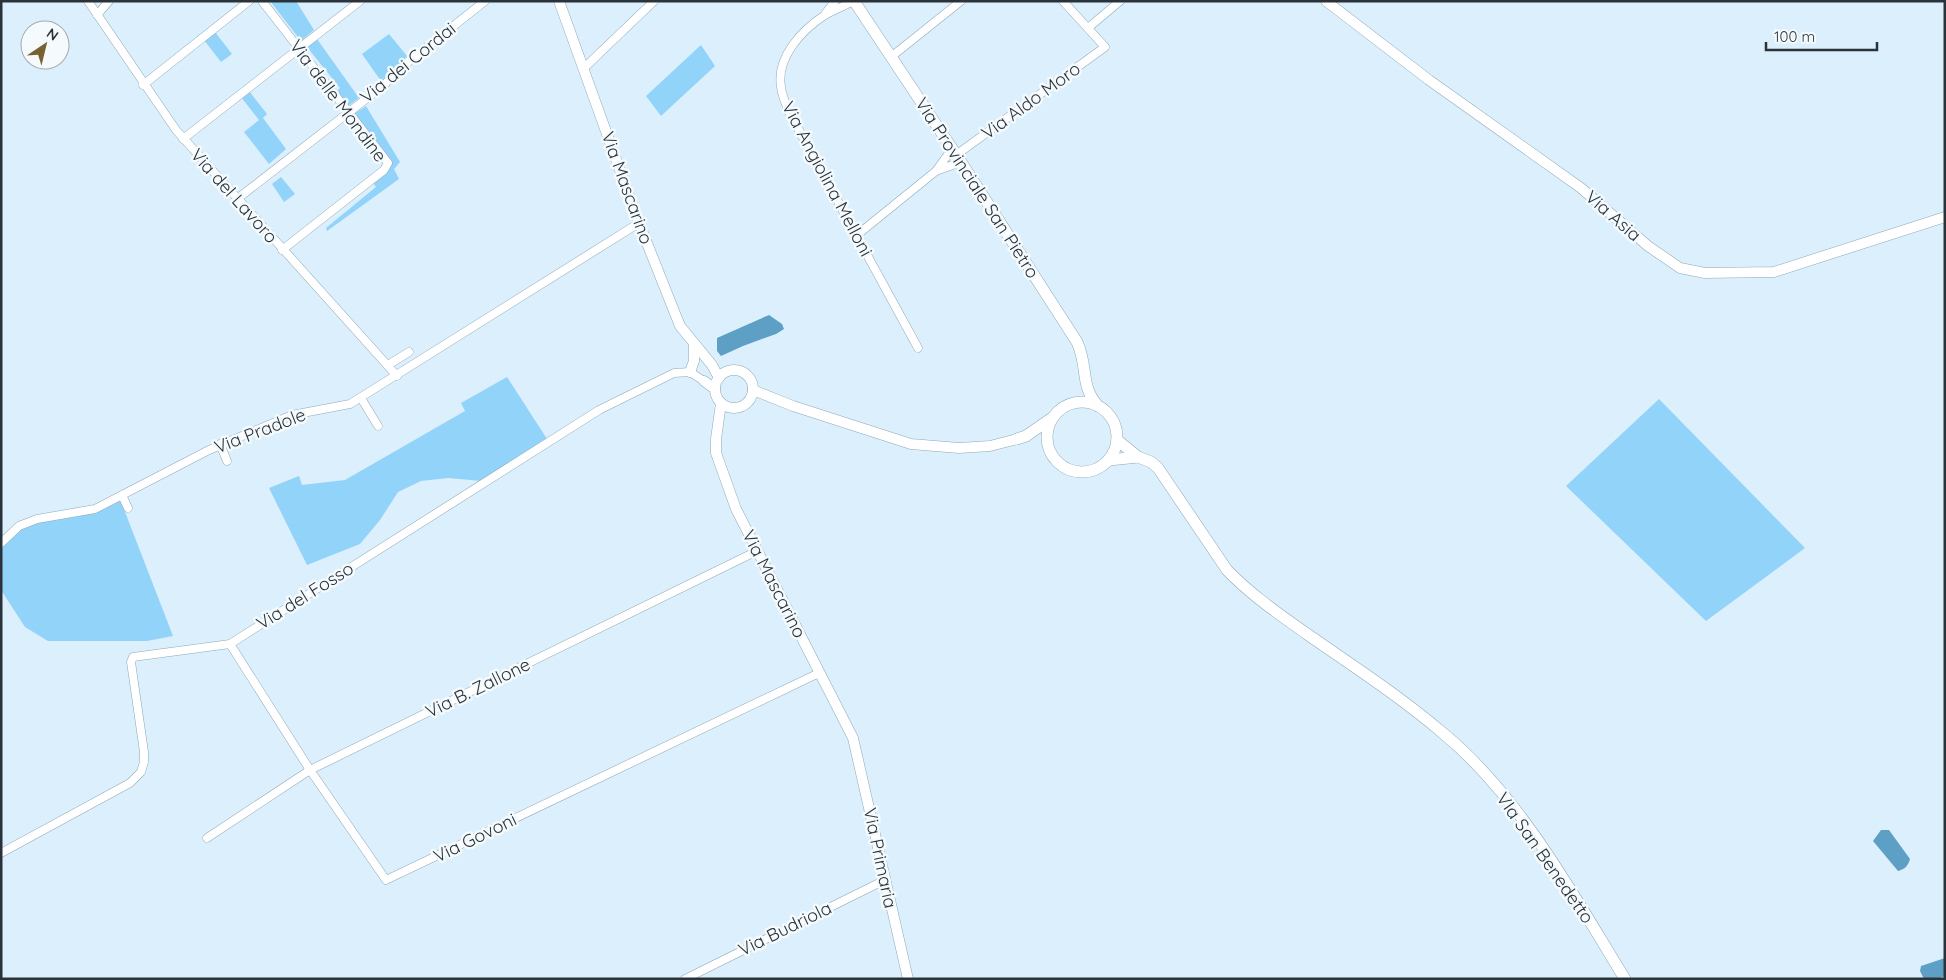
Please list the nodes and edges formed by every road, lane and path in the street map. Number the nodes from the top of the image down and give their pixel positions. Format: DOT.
graph roads {
  1 [pos="88,1"];
  2 [pos="109,1"];
  3 [pos="249,1"];
  4 [pos="262,1"];
  5 [pos="360,1"];
  6 [pos="485,1"];
  7 [pos="559,1"];
  8 [pos="654,1"];
  9 [pos="835,1"];
  10 [pos="853,1"];
  11 [pos="960,1"];
  12 [pos="1063,1"];
  13 [pos="1120,1"];
  14 [pos="1326,1"];
  15 [pos="97,15"];
  16 [pos="825,15"];
  17 [pos="1088,28"];
  18 [pos="299,48"];
  19 [pos="891,57"];
  20 [pos="583,69"];
  21 [pos="143,84"];
  22 [pos="349,112"];
  23 [pos="183,139"];
  24 [pos="957,155"];
  25 [pos="936,171"];
  26 [pos="237,199"];
  27 [pos="1945,217"];
  28 [pos="639,223"];
  29 [pos="857,235"];
  30 [pos="282,250"];
  31 [pos="694,344"];
  32 [pos="918,348"];
  33 [pos="409,352"];
  34 [pos="388,365"];
  35 [pos="690,372"];
  36 [pos="397,376"];
  37 [pos="719,380"];
  38 [pos="704,381"];
  39 [pos="1085,381"];
  40 [pos="752,394"];
  41 [pos="361,398"];
  42 [pos="1072,403"];
  43 [pos="726,405"];
  44 [pos="1098,406"];
  45 [pos="1053,417"];
  46 [pos="378,426"];
  47 [pos="1017,439"];
  48 [pos="1117,440"];
  49 [pos="220,444"];
  50 [pos="1048,446"];
  51 [pos="1138,457"];
  52 [pos="1110,460"];
  53 [pos="227,461"];
  54 [pos="122,495"];
  55 [pos="128,508"];
  56 [pos="1,543"];
  57 [pos="757,551"];
  58 [pos="230,644"];
  59 [pos="819,673"];
  60 [pos="853,738"];
  61 [pos="310,770"];
  62 [pos="207,838"];
  63 [pos="1,853"];
  64 [pos="886,880"];
  65 [pos="685,979"];
  66 [pos="908,979"];
  67 [pos="1625,979"];
  1 -- 15 [label="street, Via del Lavoro"];
  2 -- 15 [label="street"];
  3 -- 21 [label="street"];
  4 -- 18 [label="street, Via delle Mondine"];
  5 -- 18 [label="street"];
  6 -- 22 [label="street, Via dei Cordai"];
  7 -- 20 [label="street, Via Mascarino"];
  8 -- 20 [label="street"];
  9 -- 16 [label="street, Via Angiolina Melloni"];
  10 -- 16 [label="street, Via Angiolina Melloni"];
  10 -- 19 [label="main road, Via Provinciale San Pietro"];
  11 -- 19 [label="street"];
  12 -- 17 [label="street"];
  13 -- 17 [label="street"];
  14 -- 27 [label="street, Via Asia"];
  15 -- 21 [label="street, Via del Lavoro"];
  16 -- 29 [label="street, Via Angiolina Melloni"];
  17 -- 24 [label="street, Via Aldo Moro"];
  18 -- 22 [label="street, Via delle Mondine"];
  18 -- 23 [label="street"];
  19 -- 24 [label="main road, Via Provinciale San Pietro"];
  20 -- 28 [label="street, Via Mascarino"];
  21 -- 23 [label="street, Via del Lavoro"];
  22 -- 26 [label="street, Via dei Cordai"];
  22 -- 30 [label="street, Via delle Mondine"];
  23 -- 26 [label="street, Via del Lavoro"];
  24 -- 25 [label="street"];
  24 -- 25 [label="street"];
  24 -- 39 [label="main road, Via Provinciale San Pietro"];
  25 -- 29 [label="street"];
  26 -- 30 [label="street, Via del Lavoro"];
  28 -- 31 [label="street, Via Mascarino"];
  28 -- 36 [label="street, Via Pradole"];
  29 -- 32 [label="street, Via Angiolina Melloni"];
  30 -- 34 [label="street, Via del Lavoro"];
  31 -- 35 [label="street"];
  31 -- 37 [label="street, Via Mascarino"];
  33 -- 34 [label="street"];
  34 -- 36 [label="street, Via del Lavoro"];
  35 -- 38 [label="street"];
  35 -- 58 [label="street, Via del Fosso"];
  36 -- 41 [label="street, Via Pradole"];
  37 -- 38 [label="street"];
  37 -- 40 [label="street"];
  37 -- 43 [label="street"];
  39 -- 42 [label="main road"];
  39 -- 44 [label="main road"];
  40 -- 43 [label="street"];
  40 -- 47 [label="street"];
  41 -- 46 [label="street"];
  41 -- 49 [label="street, Via Pradole"];
  42 -- 44 [label="main road"];
  42 -- 45 [label="main road"];
  43 -- 57 [label="street, Via Mascarino"];
  44 -- 48 [label="main road"];
  45 -- 47 [label="main road"];
  45 -- 50 [label="main road"];
  47 -- 50 [label="main road"];
  48 -- 51 [label="main road"];
  48 -- 52 [label="main road"];
  49 -- 53 [label="street"];
  49 -- 54 [label="street, Via Pradole"];
  50 -- 52 [label="main road"];
  51 -- 52 [label="main road"];
  51 -- 67 [label="main road, VIa San Benedetto"];
  54 -- 55 [label="street"];
  54 -- 56 [label="street, Via Pradole"];
  57 -- 59 [label="street, Via Mascarino"];
  57 -- 61 [label="street, Via B. Zallone"];
  58 -- 61 [label="street, Via Govoni"];
  58 -- 63 [label="street, Via del Fosso"];
  59 -- 60 [label="street, Via Mascarino"];
  59 -- 61 [label="street, Via Govoni"];
  60 -- 64 [label="street, Via Primaria"];
  61 -- 62 [label="street, Via B. Zallone"];
  64 -- 65 [label="street, Via Budriola"];
  64 -- 66 [label="street, Via Primaria"];
}
